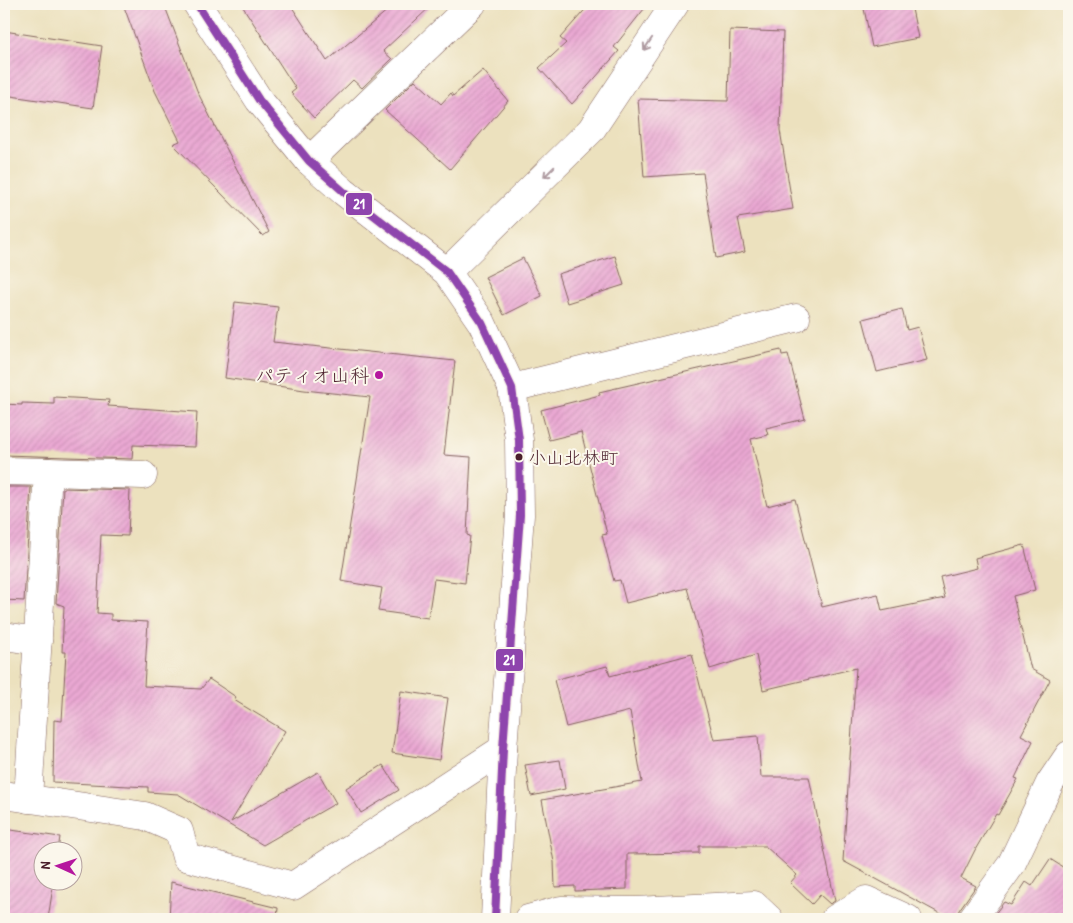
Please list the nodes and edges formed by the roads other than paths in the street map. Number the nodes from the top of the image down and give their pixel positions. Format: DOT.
graph roads {
  1 [pos="197,4"];
  2 [pos="472,4"];
  3 [pos="676,4"];
  4 [pos="309,161"];
  5 [pos="447,272"];
  6 [pos="796,318"];
  7 [pos="512,388"];
  8 [pos="4,471"];
  9 [pos="48,472"];
  10 [pos="143,475"];
  11 [pos="4,636"];
  12 [pos="38,641"];
  13 [pos="503,749"];
  14 [pos="1069,755"];
  15 [pos="16,797"];
  16 [pos="495,919"];
  17 [pos="528,919"];
  18 [pos="769,919"];
  19 [pos="835,919"];
  20 [pos="908,919"];
  21 [pos="972,919"];
  1 -- 4 [label="street"];
  2 -- 4 [label="street"];
  3 -- 5 [label="street, one-way"];
  4 -- 5 [label="street"];
  5 -- 7 [label="street"];
  6 -- 7 [label="street"];
  7 -- 13 [label="street"];
  8 -- 9 [label="street"];
  9 -- 10 [label="street"];
  9 -- 12 [label="street"];
  11 -- 12 [label="street"];
  12 -- 15 [label="street"];
  13 -- 15 [label="street"];
  13 -- 16 [label="street"];
  14 -- 21 [label="street"];
  17 -- 18 [label="street"];
  19 -- 20 [label="street"];
}
